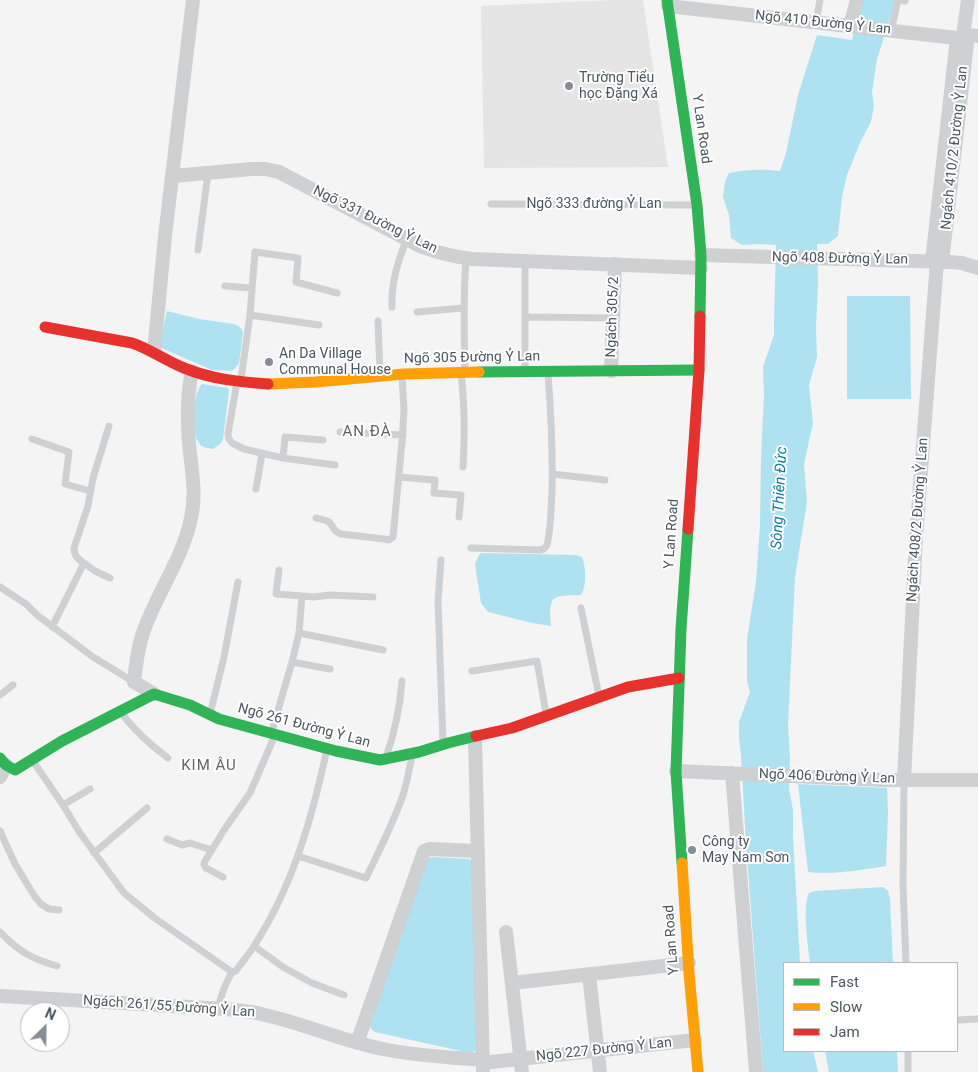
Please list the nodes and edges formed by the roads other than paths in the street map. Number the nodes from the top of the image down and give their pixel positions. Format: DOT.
graph roads {
  1 [pos="193,0"];
  2 [pos="820,0"];
  3 [pos="856,0"];
  4 [pos="905,0"];
  5 [pos="968,0"];
  6 [pos="668,3"];
  7 [pos="816,22"];
  8 [pos="850,26"];
  9 [pos="891,31"];
  10 [pos="966,36"];
  11 [pos="208,173"];
  12 [pos="173,176"];
  13 [pos="490,204"];
  14 [pos="697,205"];
  15 [pos="408,240"];
  16 [pos="198,250"];
  17 [pos="466,259"];
  18 [pos="525,261"];
  19 [pos="937,261"];
  20 [pos="701,262"];
  21 [pos="615,264"];
  22 [pos="978,268"];
  23 [pos="225,286"];
  24 [pos="252,288"];
  25 [pos="337,293"];
  26 [pos="392,307"];
  27 [pos="463,308"];
  28 [pos="417,312"];
  29 [pos="250,315"];
  30 [pos="525,317"];
  31 [pos="613,318"];
  32 [pos="378,321"];
  33 [pos="319,325"];
  34 [pos="45,328"];
  35 [pos="154,352"];
  36 [pos="699,370"];
  37 [pos="192,371"];
  38 [pos="525,371"];
  39 [pos="548,371"];
  40 [pos="610,371"];
  41 [pos="463,372"];
  42 [pos="402,374"];
  43 [pos="380,376"];
  44 [pos="239,382"];
  45 [pos="109,426"];
  46 [pos="340,432"];
  47 [pos="402,435"];
  48 [pos="32,439"];
  49 [pos="323,440"];
  50 [pos="262,454"];
  51 [pos="283,458"];
  52 [pos="335,465"];
  53 [pos="464,467"];
  54 [pos="552,474"];
  55 [pos="399,477"];
  56 [pos="605,480"];
  57 [pos="256,489"];
  58 [pos="90,491"];
  59 [pos="316,518"];
  60 [pos="459,518"];
  61 [pos="471,548"];
  62 [pos="441,560"];
  63 [pos="84,563"];
  64 [pos="278,570"];
  65 [pos="110,578"];
  66 [pos="238,582"];
  67 [pos="0,587"];
  68 [pos="302,596"];
  69 [pos="373,597"];
  70 [pos="581,608"];
  71 [pos="52,627"];
  72 [pos="299,633"];
  73 [pos="384,650"];
  74 [pos="292,662"];
  75 [pos="330,669"];
  76 [pos="472,671"];
  77 [pos="679,678"];
  78 [pos="402,680"];
  79 [pos="134,682"];
  80 [pos="13,685"];
  81 [pos="0,694"];
  82 [pos="154,694"];
  83 [pos="599,696"];
  84 [pos="120,711"];
  85 [pos="210,714"];
  86 [pos="546,715"];
  87 [pos="273,734"];
  88 [pos="475,737"];
  89 [pos="443,744"];
  90 [pos="327,749"];
  91 [pos="412,754"];
  92 [pos="168,758"];
  93 [pos="384,759"];
  94 [pos="32,760"];
  95 [pos="2,766"];
  96 [pos="676,771"];
  97 [pos="732,773"];
  98 [pos="904,780"];
  99 [pos="978,780"];
  100 [pos="90,788"];
  101 [pos="63,805"];
  102 [pos="147,808"];
  103 [pos="0,831"];
  104 [pos="167,839"];
  105 [pos="212,850"];
  106 [pos="478,851"];
  107 [pos="94,853"];
  108 [pos="298,856"];
  109 [pos="223,877"];
  110 [pos="59,910"];
  111 [pos="0,932"];
  112 [pos="506,932"];
  113 [pos="254,946"];
  114 [pos="906,962"];
  115 [pos="689,963"];
  116 [pos="57,966"];
  117 [pos="232,972"];
  118 [pos="589,975"];
  119 [pos="512,983"];
  120 [pos="344,994"];
  121 [pos="0,996"];
  122 [pos="218,1009"];
  123 [pos="978,1019"];
  124 [pos="958,1020"];
  125 [pos="695,1040"];
  126 [pos="357,1043"];
  127 [pos="598,1051"];
  128 [pos="908,1052"];
  129 [pos="482,1065"];
  130 [pos="522,1066"];
  131 [pos="600,1072"];
  132 [pos="698,1072"];
  133 [pos="756,1072"];
  134 [pos="908,1072"];
  1 -- 12 [label="street"];
  2 -- 7 [label="lane"];
  3 -- 8 [label="street"];
  4 -- 9 [label="lane"];
  5 -- 10 [label="street, Ngách 410/2 Đường Ỷ Lan"];
  6 -- 7 [label="street, Ngõ 410 Đường Ỷ Lan"];
  6 -- 14 [label="street, Y Lan Road"];
  7 -- 8 [label="street, Ngõ 410 Đường Ỷ Lan"];
  8 -- 9 [label="street, Ngõ 410 Đường Ỷ Lan"];
  9 -- 10 [label="street, Ngõ 410 Đường Ỷ Lan"];
  10 -- 19 [label="street, Ngách 410/2 Đường Ỷ Lan"];
  11 -- 12 [label="street, Ngõ 331 Đường Ỷ Lan"];
  11 -- 15 [label="street, Ngõ 331 Đường Ỷ Lan"];
  11 -- 16 [label="lane"];
  12 -- 35 [label="street"];
  13 -- 14 [label="lane, Ngõ 333 đường Ỷ Lan"];
  14 -- 20 [label="street, Y Lan Road"];
  15 -- 17 [label="street, Ngõ 331 Đường Ỷ Lan"];
  15 -- 26 [label="lane"];
  17 -- 18 [label="street, Ngõ 331 Đường Ỷ Lan"];
  17 -- 27 [label="lane"];
  18 -- 21 [label="street, Ngõ 331 Đường Ỷ Lan"];
  18 -- 30 [label="lane"];
  19 -- 20 [label="street, Ngõ 408 Đường Ỷ Lan"];
  19 -- 22 [label="street, Ngõ 408 Đường Ỷ Lan"];
  19 -- 98 [label="street, Ngách 408/2 Đường Ỷ Lan"];
  20 -- 21 [label="street, Ngõ 331 Đường Ỷ Lan"];
  20 -- 36 [label="street, Y Lan Road"];
  21 -- 31 [label="street, Ngách 305/2"];
  23 -- 24 [label="lane"];
  24 -- 25 [label="lane"];
  24 -- 29 [label="lane"];
  27 -- 28 [label="lane"];
  27 -- 41 [label="lane"];
  29 -- 33 [label="lane"];
  29 -- 44 [label="lane"];
  30 -- 31 [label="lane"];
  30 -- 38 [label="lane"];
  31 -- 40 [label="street, Ngách 305/2"];
  32 -- 43 [label="lane"];
  34 -- 35 [label="street, Ngõ 305 Đường Ỷ Lan"];
  35 -- 37 [label="street, Ngõ 305 Đường Ỷ Lan"];
  36 -- 40 [label="street, Ngõ 305 Đường Ỷ Lan"];
  36 -- 77 [label="street, Y Lan Road"];
  37 -- 44 [label="street, Ngõ 305 Đường Ỷ Lan"];
  37 -- 79 [label="street"];
  38 -- 39 [label="street, Ngõ 305 Đường Ỷ Lan"];
  38 -- 41 [label="street, Ngõ 305 Đường Ỷ Lan"];
  39 -- 40 [label="street, Ngõ 305 Đường Ỷ Lan"];
  39 -- 54 [label="lane"];
  41 -- 42 [label="street, Ngõ 305 Đường Ỷ Lan"];
  41 -- 53 [label="lane"];
  42 -- 43 [label="street, Ngõ 305 Đường Ỷ Lan"];
  42 -- 47 [label="lane"];
  43 -- 44 [label="street, Ngõ 305 Đường Ỷ Lan"];
  44 -- 50 [label="lane"];
  45 -- 58 [label="lane"];
  46 -- 47 [label="lane"];
  47 -- 55 [label="lane"];
  48 -- 58 [label="lane"];
  49 -- 51 [label="lane"];
  50 -- 51 [label="lane"];
  50 -- 57 [label="lane"];
  51 -- 52 [label="lane"];
  54 -- 56 [label="lane"];
  54 -- 61 [label="lane"];
  55 -- 59 [label="lane"];
  55 -- 60 [label="lane"];
  58 -- 63 [label="lane"];
  62 -- 89 [label="lane"];
  63 -- 65 [label="lane"];
  63 -- 71 [label="lane"];
  64 -- 68 [label="lane"];
  66 -- 85 [label="lane"];
  67 -- 71 [label="lane"];
  68 -- 69 [label="lane"];
  68 -- 72 [label="lane"];
  70 -- 83 [label="lane"];
  71 -- 79 [label="lane"];
  72 -- 73 [label="lane"];
  72 -- 74 [label="lane"];
  74 -- 75 [label="lane"];
  74 -- 87 [label="lane"];
  76 -- 86 [label="lane"];
  77 -- 83 [label="street, Ngõ 261 Đường Ỷ Lan"];
  77 -- 96 [label="street, Y Lan Road"];
  78 -- 93 [label="lane"];
  79 -- 82 [label="street"];
  80 -- 81 [label="lane"];
  82 -- 84 [label="street"];
  82 -- 85 [label="street, Ngõ 261 Đường Ỷ Lan"];
  83 -- 86 [label="street, Ngõ 261 Đường Ỷ Lan"];
  84 -- 92 [label="lane"];
  84 -- 94 [label="street"];
  85 -- 87 [label="street, Ngõ 261 Đường Ỷ Lan"];
  86 -- 88 [label="street, Ngõ 261 Đường Ỷ Lan"];
  87 -- 90 [label="street, Ngõ 261 Đường Ỷ Lan"];
  87 -- 105 [label="lane"];
  88 -- 89 [label="street, Ngõ 261 Đường Ỷ Lan"];
  88 -- 106 [label="street"];
  89 -- 91 [label="street, Ngõ 261 Đường Ỷ Lan"];
  90 -- 93 [label="street, Ngõ 261 Đường Ỷ Lan"];
  90 -- 108 [label="lane"];
  91 -- 93 [label="street, Ngõ 261 Đường Ỷ Lan"];
  91 -- 108 [label="lane"];
  94 -- 95 [label="street"];
  94 -- 101 [label="lane"];
  96 -- 97 [label="street, Ngõ 406 Đường Ỷ Lan"];
  96 -- 115 [label="street, Y Lan Road"];
  97 -- 98 [label="street, Ngõ 406 Đường Ỷ Lan"];
  97 -- 133 [label="street"];
  98 -- 99 [label="street, Ngõ 406 Đường Ỷ Lan"];
  98 -- 114 [label="lane"];
  100 -- 101 [label="lane"];
  101 -- 107 [label="lane"];
  102 -- 107 [label="lane"];
  103 -- 110 [label="lane"];
  104 -- 105 [label="lane"];
  105 -- 109 [label="lane"];
  106 -- 126 [label="street"];
  106 -- 129 [label="street"];
  107 -- 117 [label="lane"];
  108 -- 113 [label="lane"];
  111 -- 116 [label="lane"];
  112 -- 119 [label="street"];
  113 -- 117 [label="lane"];
  113 -- 120 [label="lane"];
  115 -- 118 [label="street"];
  115 -- 125 [label="street, Y Lan Road"];
  117 -- 122 [label="lane"];
  118 -- 119 [label="street"];
  118 -- 127 [label="street"];
  119 -- 130 [label="street"];
  121 -- 122 [label="street, Ngách 261/55 Đường Ỷ Lan"];
  122 -- 126 [label="street, Ngách 261/55 Đường Ỷ Lan"];
  123 -- 124 [label="lane"];
  125 -- 127 [label="street, Ngõ 227 Đường Ỷ Lan"];
  125 -- 132 [label="street, Y Lan Road"];
  126 -- 129 [label="street, Ngách 261/55 Đường Ỷ Lan"];
  127 -- 130 [label="street, Ngõ 227 Đường Ỷ Lan"];
  127 -- 131 [label="street"];
  128 -- 134 [label="lane"];
  129 -- 130 [label="street, Ngõ 227 Đường Ỷ Lan"];
}
